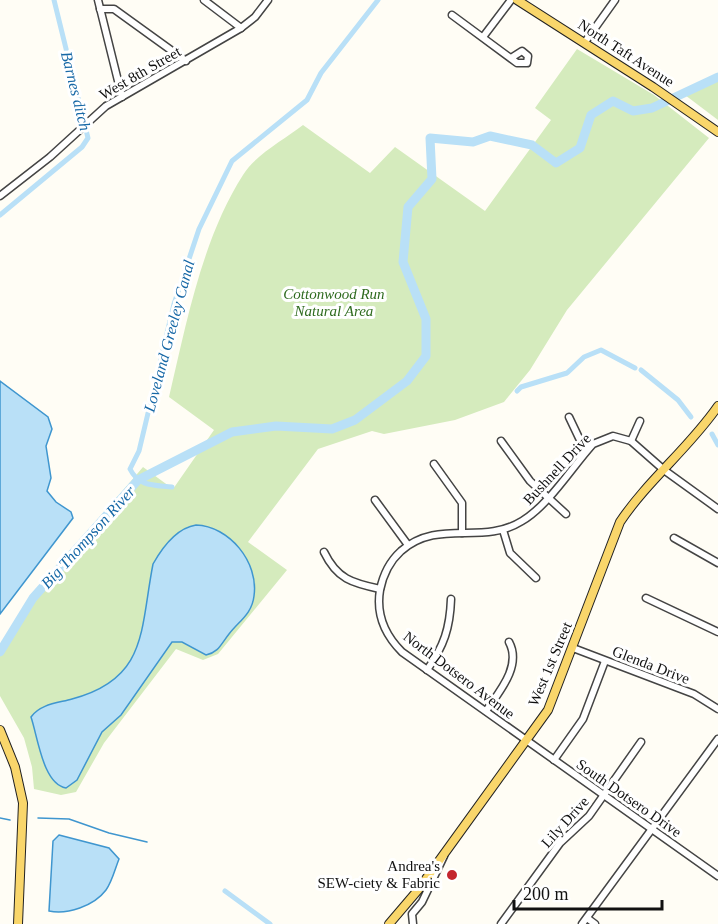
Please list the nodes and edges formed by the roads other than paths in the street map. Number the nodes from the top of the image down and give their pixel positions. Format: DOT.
graph roads {
  1 [pos="98,0"];
  2 [pos="204,0"];
  3 [pos="268,0"];
  4 [pos="511,0"];
  5 [pos="518,0"];
  6 [pos="615,0"];
  7 [pos="100,9"];
  8 [pos="452,15"];
  9 [pos="241,28"];
  10 [pos="483,37"];
  11 [pos="585,42"];
  12 [pos="511,58"];
  13 [pos="186,61"];
  14 [pos="122,97"];
  15 [pos="718,132"];
  16 [pos="1,194"];
  17 [pos="718,406"];
  18 [pos="569,417"];
  19 [pos="640,421"];
  20 [pos="501,441"];
  21 [pos="631,441"];
  22 [pos="589,448"];
  23 [pos="434,464"];
  24 [pos="664,470"];
  25 [pos="548,497"];
  26 [pos="375,500"];
  27 [pos="718,509"];
  28 [pos="566,514"];
  29 [pos="503,530"];
  30 [pos="462,533"];
  31 [pos="674,538"];
  32 [pos="408,545"];
  33 [pos="324,552"];
  34 [pos="718,563"];
  35 [pos="536,578"];
  36 [pos="380,589"];
  37 [pos="646,598"];
  38 [pos="451,599"];
  39 [pos="718,632"];
  40 [pos="509,642"];
  41 [pos="573,648"];
  42 [pos="605,661"];
  43 [pos="427,670"];
  44 [pos="718,709"];
  45 [pos="486,711"];
  46 [pos="0,730"];
  47 [pos="718,739"];
  48 [pos="526,740"];
  49 [pos="641,742"];
  50 [pos="554,760"];
  51 [pos="604,795"];
  52 [pos="654,830"];
  53 [pos="446,850"];
  54 [pos="718,876"];
  55 [pos="587,918"];
  56 [pos="18,924"];
  57 [pos="389,924"];
  58 [pos="413,924"];
  59 [pos="501,924"];
  60 [pos="582,924"];
  61 [pos="596,924"];
  1 -- 7 [label="street"];
  2 -- 9 [label="street"];
  3 -- 9 [label="street, West 8th Street"];
  4 -- 10 [label="street"];
  5 -- 11 [label="main road, North Taft Avenue"];
  6 -- 11 [label="street"];
  7 -- 13 [label="street"];
  7 -- 14 [label="street"];
  8 -- 10 [label="street"];
  9 -- 13 [label="street, West 8th Street"];
  10 -- 12 [label="street"];
  11 -- 15 [label="main road, North Taft Avenue"];
  13 -- 14 [label="street, West 8th Street"];
  14 -- 16 [label="street, West 8th Street"];
  17 -- 24 [label="main road, West 1st Street"];
  18 -- 22 [label="street"];
  19 -- 21 [label="street"];
  20 -- 25 [label="street"];
  21 -- 22 [label="street, Bushnell Drive"];
  21 -- 24 [label="street"];
  22 -- 25 [label="street, Bushnell Drive"];
  23 -- 30 [label="street"];
  24 -- 27 [label="street"];
  24 -- 41 [label="main road, West 1st Street"];
  25 -- 28 [label="street"];
  25 -- 29 [label="street, Bushnell Drive"];
  26 -- 32 [label="street"];
  29 -- 30 [label="street, Bushnell Drive"];
  29 -- 35 [label="street"];
  30 -- 32 [label="street, Bushnell Drive"];
  31 -- 34 [label="street"];
  32 -- 36 [label="street, Bushnell Drive"];
  33 -- 36 [label="street"];
  36 -- 43 [label="street, North Dotsero Avenue"];
  37 -- 39 [label="street"];
  38 -- 43 [label="street"];
  40 -- 45 [label="street"];
  41 -- 42 [label="street, Glenda Drive"];
  41 -- 48 [label="main road, West 1st Street"];
  42 -- 44 [label="street, Glenda Drive"];
  42 -- 50 [label="street"];
  43 -- 45 [label="street, North Dotsero Avenue"];
  45 -- 48 [label="street, North Dotsero Avenue"];
  46 -- 56 [label="main road"];
  47 -- 52 [label="street"];
  48 -- 50 [label="street, South Dotsero Drive"];
  48 -- 53 [label="main road, West 1st Street"];
  49 -- 51 [label="street, Lily Drive"];
  50 -- 51 [label="street, South Dotsero Drive"];
  51 -- 52 [label="street, South Dotsero Drive"];
  51 -- 59 [label="street, Lily Drive"];
  52 -- 54 [label="street, South Dotsero Drive"];
  52 -- 55 [label="street"];
  53 -- 57 [label="main road, West 1st Street"];
  53 -- 58 [label="street"];
  55 -- 60 [label="street"];
  55 -- 61 [label="street"];
}
